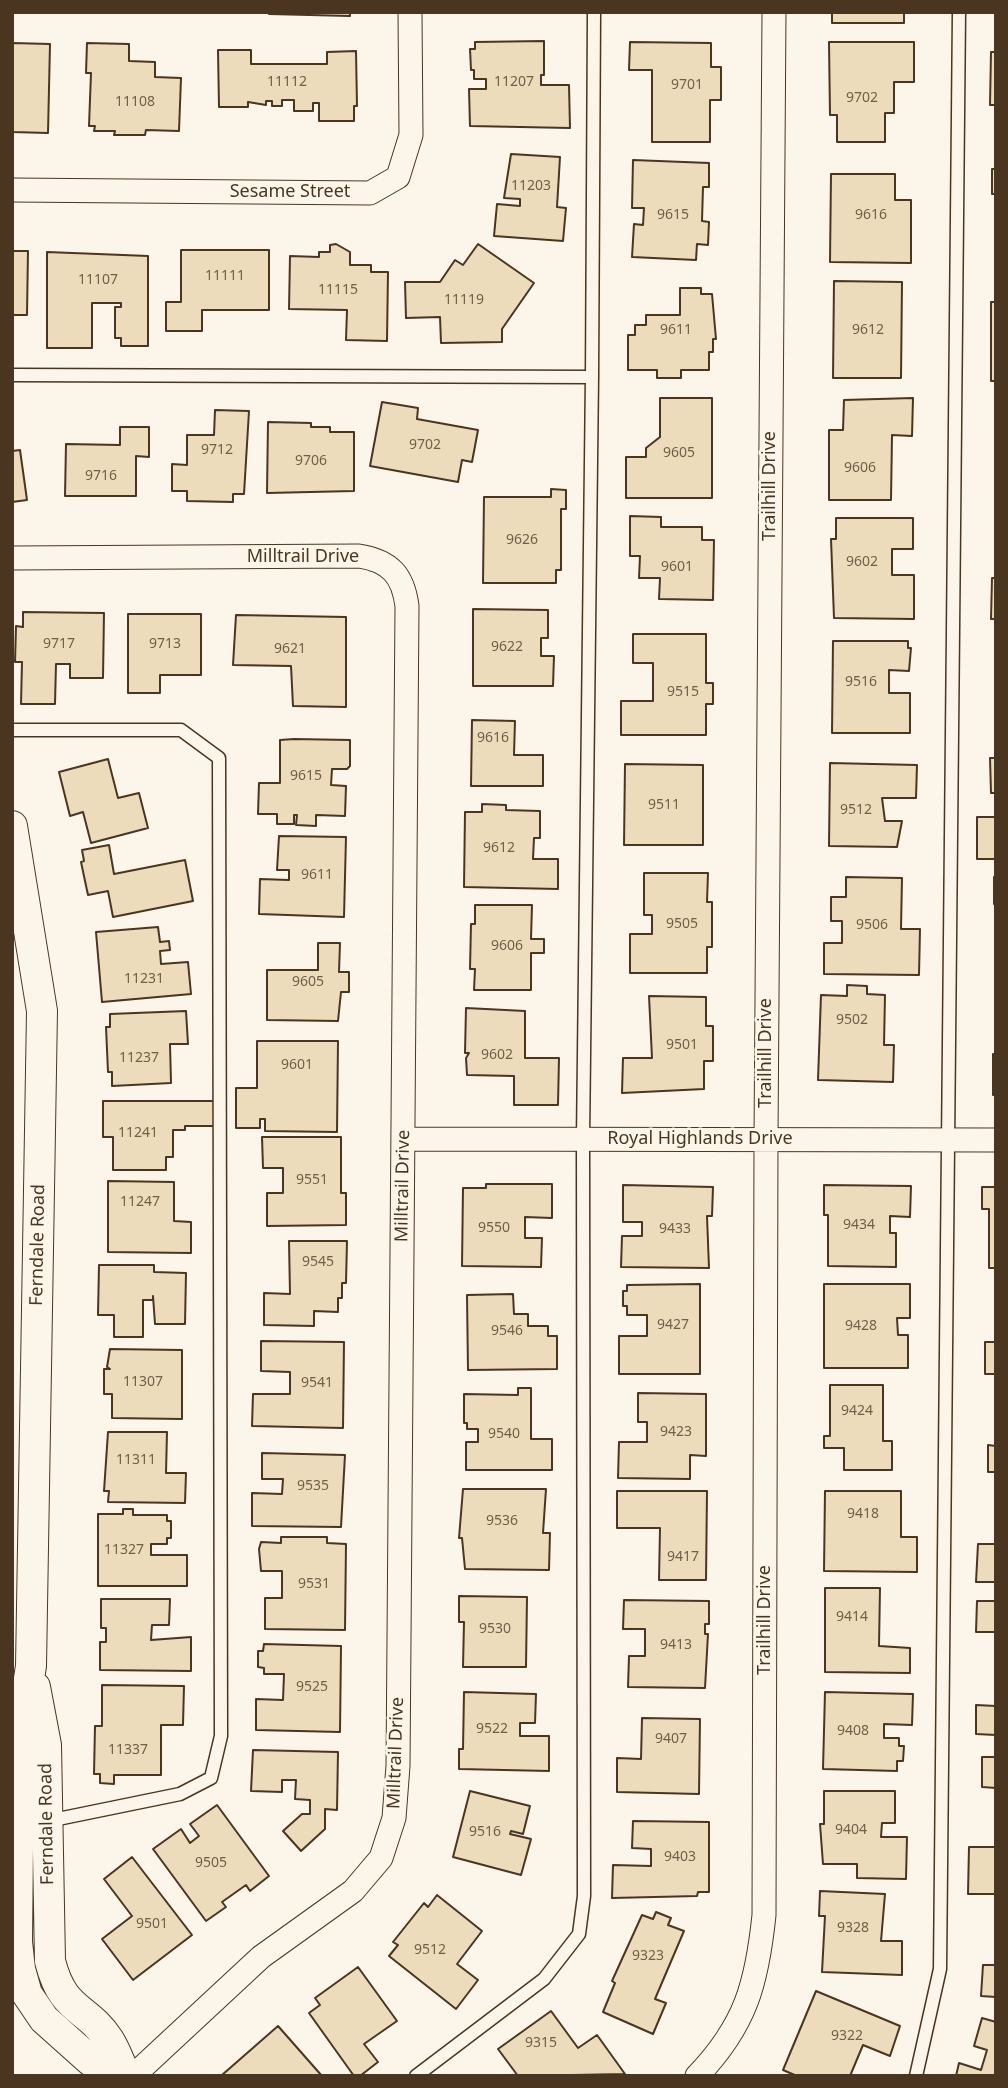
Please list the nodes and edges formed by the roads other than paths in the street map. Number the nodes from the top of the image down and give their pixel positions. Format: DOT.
graph roads {
  1 [pos="410,12"];
  2 [pos="594,12"];
  3 [pos="774,12"];
  4 [pos="959,12"];
  5 [pos="12,190"];
  6 [pos="12,375"];
  7 [pos="592,377"];
  8 [pos="12,558"];
  9 [pos="12,730"];
  10 [pos="12,826"];
  11 [pos="404,1139"];
  12 [pos="583,1139"];
  13 [pos="766,1139"];
  14 [pos="950,1140"];
  15 [pos="996,1140"];
  16 [pos="31,1666"];
  17 [pos="48,1821"];
  18 [pos="16,1960"];
  19 [pos="119,2076"];
  20 [pos="126,2076"];
  21 [pos="133,2076"];
  22 [pos="416,2076"];
  23 [pos="697,2076"];
  24 [pos="916,2076"];
  1 -- 5 [label="street, Sesame Street"];
  2 -- 7 [label="lane"];
  3 -- 13 [label="street, Trailhill Drive"];
  4 -- 14 [label="lane"];
  6 -- 7 [label="lane"];
  7 -- 12 [label="lane"];
  8 -- 11 [label="street, Milltrail Drive"];
  9 -- 17 [label="lane"];
  10 -- 16 [label="street, Ferndale Road"];
  11 -- 12 [label="street, Royal Highlands Drive"];
  11 -- 21 [label="street, Milltrail Drive"];
  12 -- 13 [label="street, Royal Highlands Drive"];
  12 -- 22 [label="lane"];
  13 -- 14 [label="street, Royal Highlands Drive"];
  13 -- 23 [label="street, Trailhill Drive"];
  14 -- 15 [label="street, Royal Highlands Drive"];
  14 -- 24 [label="lane"];
  16 -- 17 [label="street, Ferndale Road"];
  16 -- 18 [label="street, Ferndale Road"];
  17 -- 20 [label="street, Ferndale Road"];
  18 -- 19 [label="street"];
}
